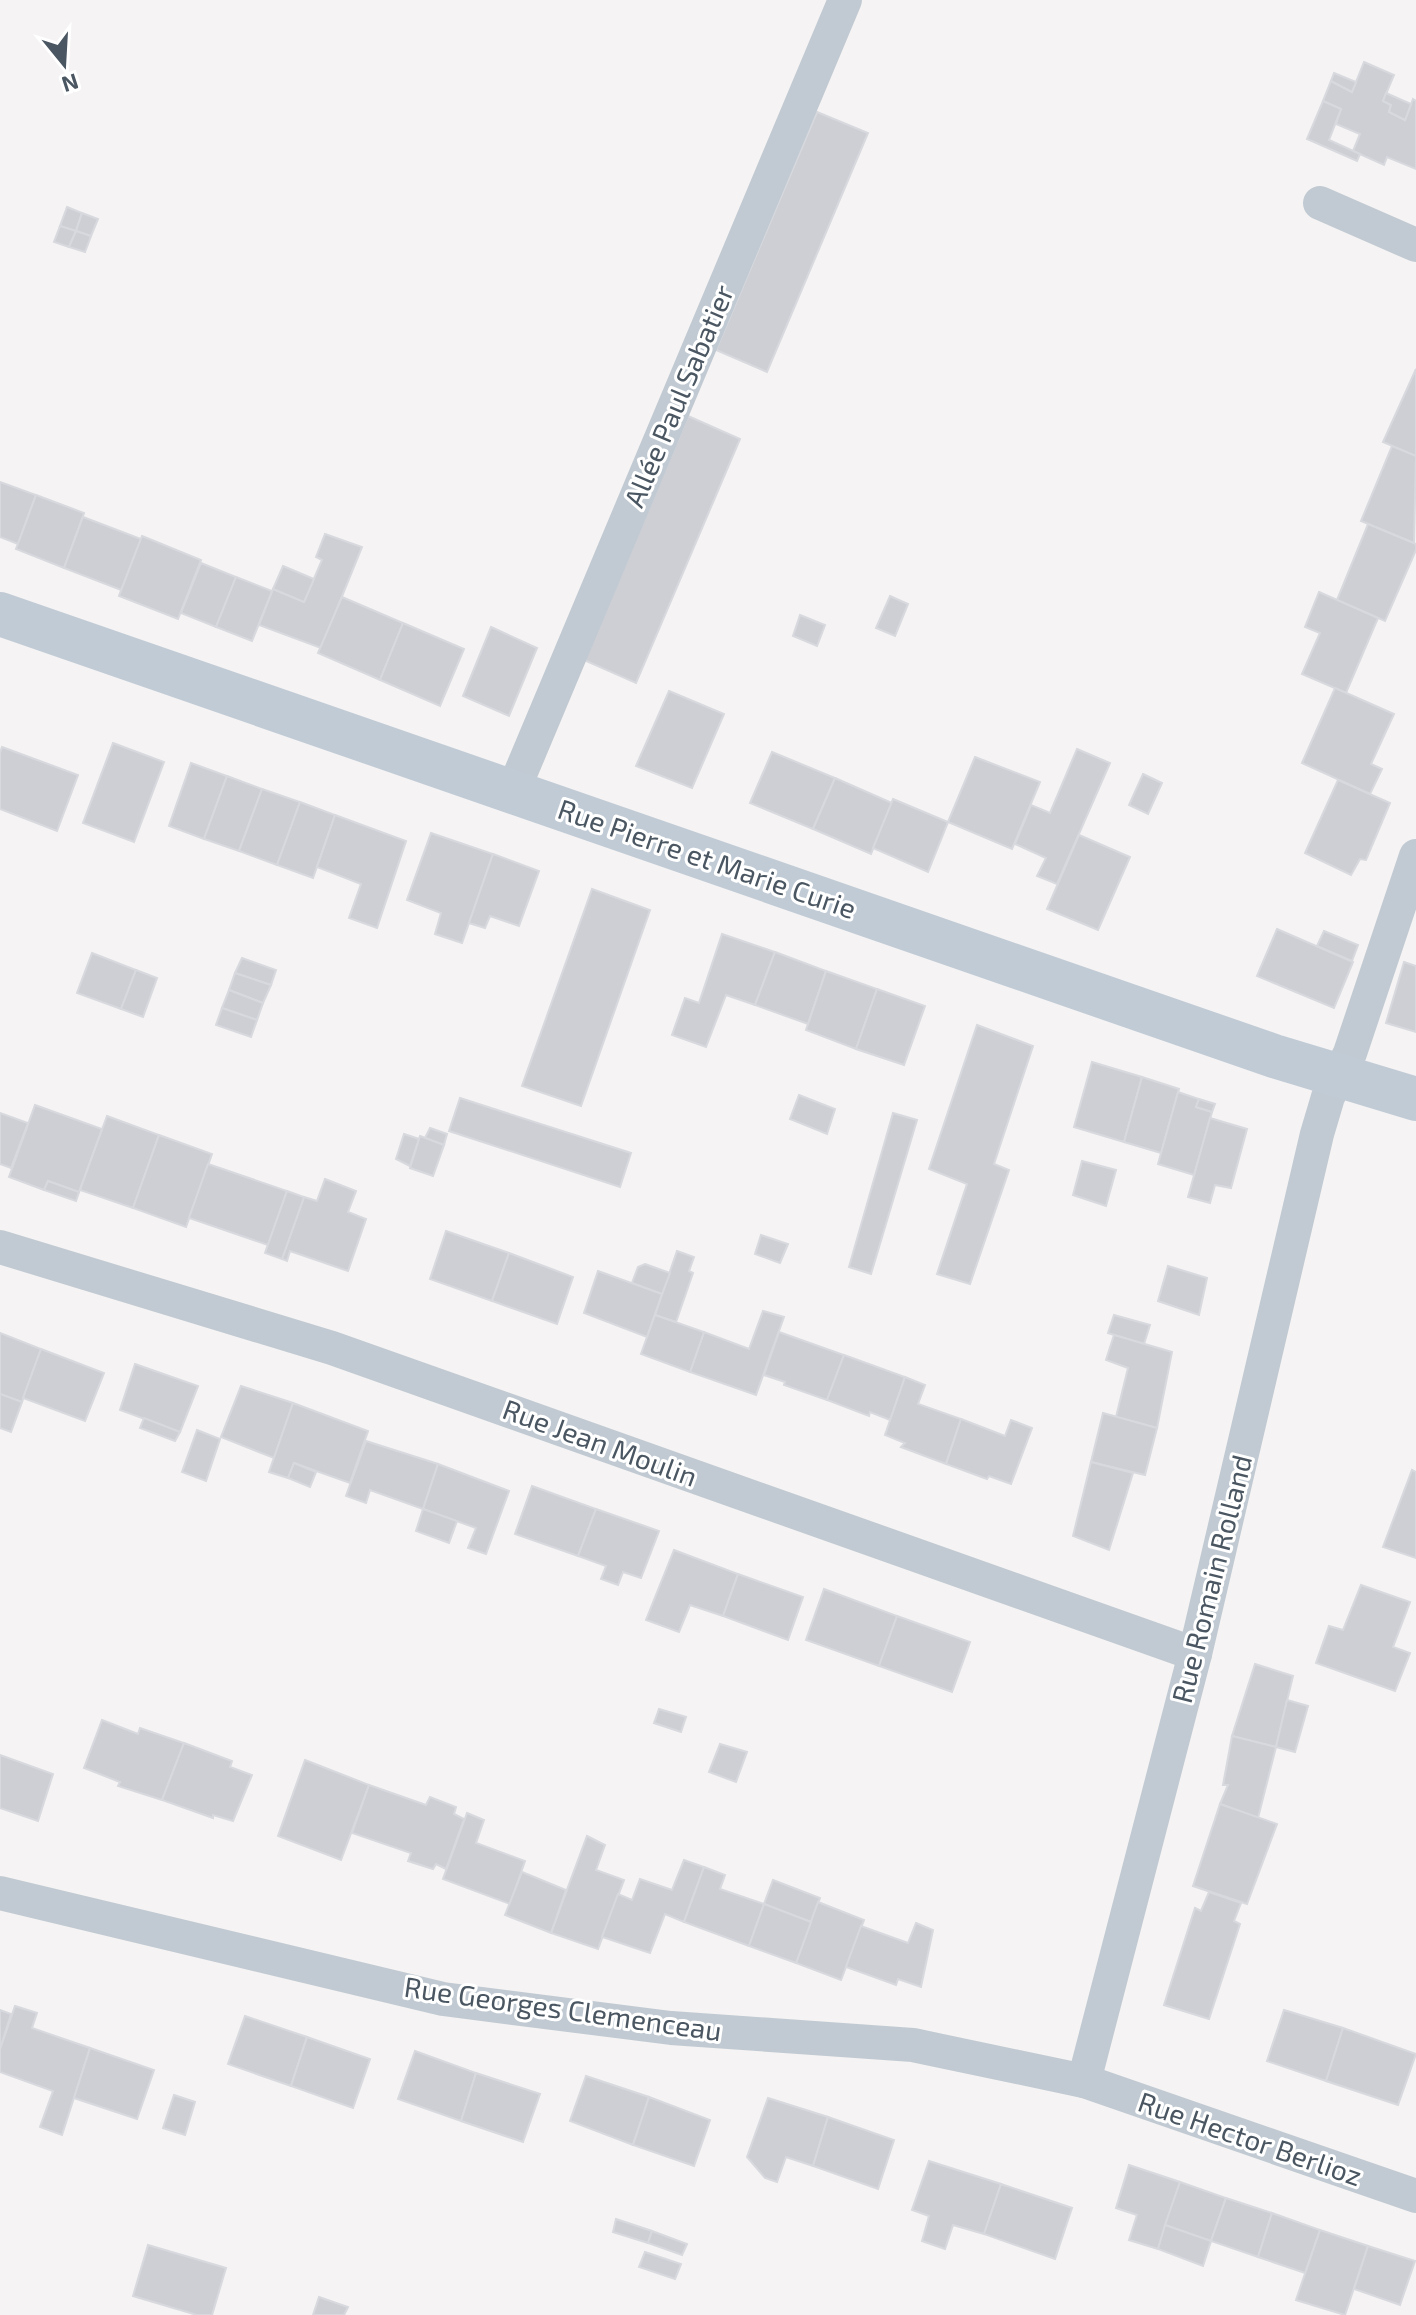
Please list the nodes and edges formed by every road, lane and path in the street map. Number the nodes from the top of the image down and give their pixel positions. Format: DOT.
graph roads {
  1 [pos="845,0"];
  2 [pos="1320,203"];
  3 [pos="1416,245"];
  4 [pos="0,614"];
  5 [pos="513,791"];
  6 [pos="1416,856"];
  7 [pos="1338,1077"];
  8 [pos="1416,1099"];
  9 [pos="0,1247"];
  10 [pos="1195,1654"];
  11 [pos="0,1893"];
  12 [pos="1084,2081"];
  13 [pos="1416,2196"];
  1 -- 5 [label="street, Allée Paul Sabatier"];
  2 -- 3 [label="street"];
  4 -- 5 [label="street, Rue Pierre et Marie Curie"];
  5 -- 7 [label="street, Rue Pierre et Marie Curie"];
  6 -- 7 [label="street, Rue Romain Rolland"];
  7 -- 8 [label="street, Rue Pierre et Marie Curie"];
  7 -- 10 [label="street, Rue Romain Rolland"];
  9 -- 10 [label="street, Rue Jean Moulin"];
  10 -- 12 [label="street, Rue Romain Rolland"];
  11 -- 12 [label="street, Rue Georges Clemenceau"];
  12 -- 13 [label="street, Rue Hector Berlioz"];
}
